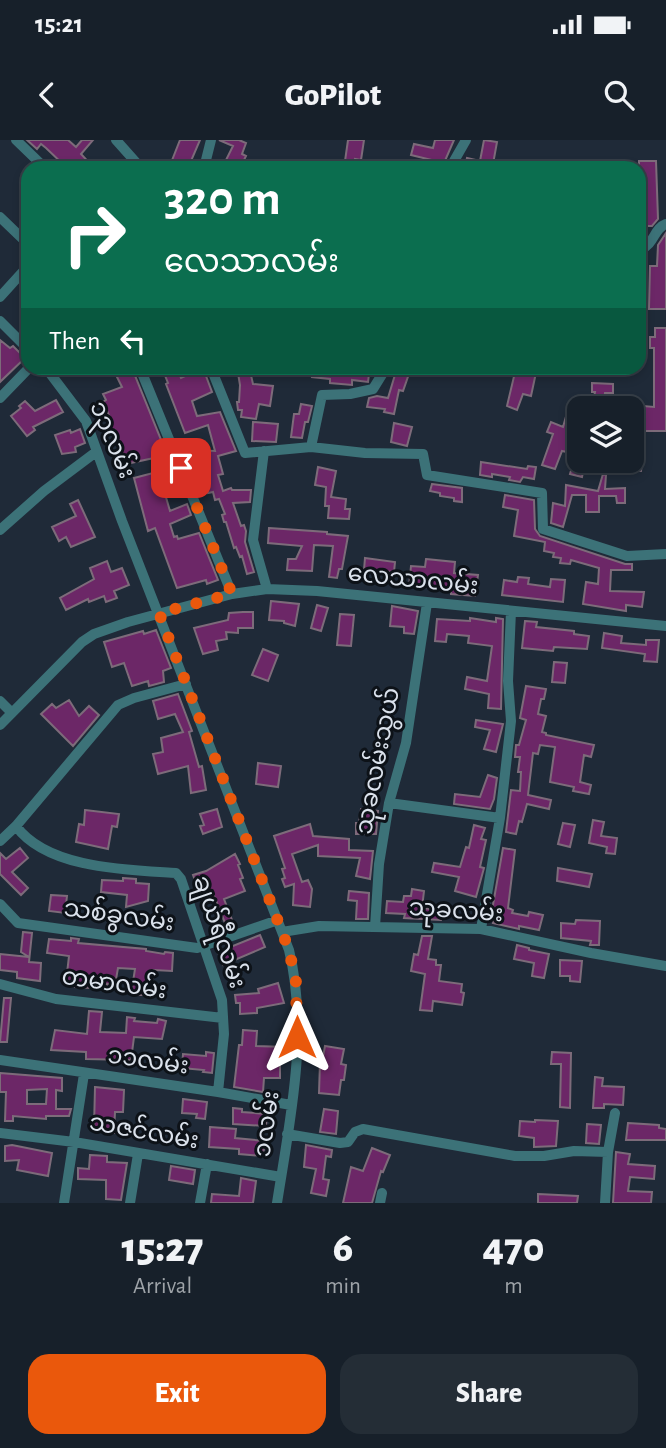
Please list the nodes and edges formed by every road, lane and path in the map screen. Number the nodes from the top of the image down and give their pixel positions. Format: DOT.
graph roads {
  1 [pos="16,140"];
  2 [pos="116,140"];
  3 [pos="211,140"];
  4 [pos="466,140"];
  5 [pos="38,161"];
  6 [pos="130,161"];
  7 [pos="206,161"];
  8 [pos="454,161"];
  9 [pos="0,217"];
  10 [pos="666,224"];
  11 [pos="21,237"];
  12 [pos="646,248"];
  13 [pos="21,274"];
  14 [pos="0,297"];
  15 [pos="0,321"];
  16 [pos="21,342"];
  17 [pos="22,375"];
  18 [pos="52,375"];
  19 [pos="144,375"];
  20 [pos="214,375"];
  21 [pos="381,375"];
  22 [pos="0,398"];
  23 [pos="311,447"];
  24 [pos="264,451"];
  25 [pos="96,452"];
  26 [pos="0,530"];
  27 [pos="666,554"];
  28 [pos="267,589"];
  29 [pos="232,594"];
  30 [pos="427,603"];
  31 [pos="510,611"];
  32 [pos="159,613"];
  33 [pos="666,626"];
  34 [pos="186,684"];
  35 [pos="0,701"];
  36 [pos="12,713"];
  37 [pos="0,725"];
  38 [pos="389,803"];
  39 [pos="500,818"];
  40 [pos="16,826"];
  41 [pos="0,841"];
  42 [pos="0,904"];
  43 [pos="278,920"];
  44 [pos="375,927"];
  45 [pos="481,929"];
  46 [pos="282,932"];
  47 [pos="204,946"];
  48 [pos="666,966"];
  49 [pos="0,984"];
  50 [pos="223,1018"];
  51 [pos="0,1060"];
  52 [pos="84,1074"];
  53 [pos="218,1092"];
  54 [pos="291,1105"];
  55 [pos="615,1113"];
  56 [pos="0,1133"];
  57 [pos="287,1134"];
  58 [pos="74,1142"];
  59 [pos="608,1152"];
  60 [pos="138,1154"];
  61 [pos="207,1164"];
  62 [pos="281,1177"];
  63 [pos="64,1203"];
  64 [pos="130,1203"];
  65 [pos="200,1203"];
  66 [pos="277,1203"];
  67 [pos="605,1203"];
  1 -- 5 [label="street"];
  2 -- 6 [label="street"];
  3 -- 7 [label="street"];
  4 -- 8 [label="street"];
  9 -- 11 [label="street"];
  10 -- 12 [label="street"];
  13 -- 14 [label="street"];
  15 -- 16 [label="street"];
  17 -- 22 [label="street"];
  18 -- 25 [label="street, ၁၃လမ်း"];
  19 -- 29 [label="street"];
  20 -- 24 [label="street"];
  21 -- 23 [label="street"];
  23 -- 24 [label="street"];
  23 -- 27 [label="street"];
  24 -- 28 [label="street"];
  25 -- 26 [label="street"];
  25 -- 32 [label="street, ၁၃လမ်း"];
  28 -- 29 [label="street, လေသာလမ်း"];
  28 -- 30 [label="street, လေသာလမ်း"];
  29 -- 32 [label="street, လေသာလမ်း"];
  30 -- 31 [label="street, လေသာလမ်း"];
  30 -- 38 [label="street, သုခလမ်းသွယ်"];
  31 -- 33 [label="street, လေသာလမ်း"];
  31 -- 39 [label="street"];
  32 -- 34 [label="street, ၁လမ်း"];
  32 -- 36 [label="street, လေသာလမ်း"];
  34 -- 40 [label="street"];
  34 -- 43 [label="street, ၁လမ်း"];
  35 -- 36 [label="street"];
  36 -- 37 [label="street, လေသာလမ်း"];
  38 -- 39 [label="street"];
  38 -- 44 [label="street, သုခလမ်းသွယ်"];
  39 -- 45 [label="street"];
  40 -- 41 [label="street"];
  40 -- 47 [label="street, ချယ်ရီလမ်း"];
  42 -- 47 [label="street, သစ်ခွလမ်း"];
  43 -- 46 [label="street, ၁လမ်း"];
  43 -- 47 [label="street, သစ်ခွလမ်း"];
  44 -- 45 [label="street, သုခလမ်း"];
  44 -- 46 [label="street, သုခလမ်း"];
  45 -- 48 [label="street, သုခလမ်း"];
  46 -- 54 [label="street, ၁လမ်း"];
  47 -- 50 [label="street, ချယ်ရီလမ်း"];
  49 -- 50 [label="street, တမာလမ်း"];
  50 -- 53 [label="street, ချယ်ရီလမ်း"];
  51 -- 52 [label="street, ၁၁လမ်း"];
  52 -- 53 [label="street, ၁၁လမ်း"];
  52 -- 58 [label="street"];
  53 -- 54 [label="street, ၁၁လမ်း"];
  54 -- 57 [label="street, ၁လမ်း"];
  55 -- 59 [label="street"];
  56 -- 58 [label="street, သဇင်လမ်း"];
  57 -- 59 [label="street"];
  57 -- 62 [label="street, ၁လမ်း"];
  58 -- 60 [label="street, သဇင်လမ်း"];
  58 -- 63 [label="street"];
  59 -- 67 [label="street"];
  60 -- 61 [label="street, သဇင်လမ်း"];
  60 -- 64 [label="street"];
  61 -- 62 [label="street, သဇင်လမ်း"];
  61 -- 65 [label="street"];
  62 -- 66 [label="street, ၁လမ်း"];
}
